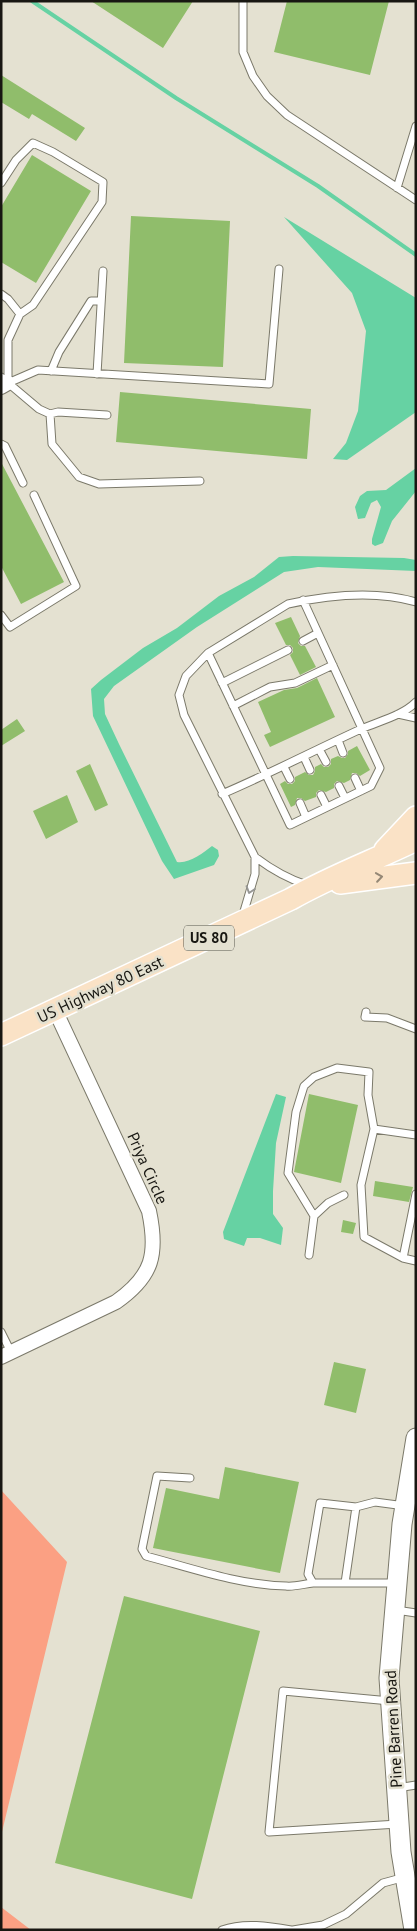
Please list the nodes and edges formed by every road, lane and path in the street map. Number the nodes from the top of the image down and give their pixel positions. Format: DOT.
graph roads {
  1 [pos="243,1"];
  2 [pos="416,126"];
  3 [pos="1,183"];
  4 [pos="397,188"];
  5 [pos="416,200"];
  6 [pos="279,269"];
  7 [pos="103,271"];
  8 [pos="1,294"];
  9 [pos="101,301"];
  10 [pos="20,314"];
  11 [pos="51,371"];
  12 [pos="96,374"];
  13 [pos="3,382"];
  14 [pos="50,414"];
  15 [pos="107,415"];
  16 [pos="1,444"];
  17 [pos="200,481"];
  18 [pos="24,482"];
  19 [pos="34,495"];
  20 [pos="303,600"];
  21 [pos="416,602"];
  22 [pos="1,616"];
  23 [pos="318,633"];
  24 [pos="303,641"];
  25 [pos="288,650"];
  26 [pos="208,653"];
  27 [pos="333,665"];
  28 [pos="222,683"];
  29 [pos="416,702"];
  30 [pos="233,706"];
  31 [pos="398,714"];
  32 [pos="416,718"];
  33 [pos="362,729"];
  34 [pos="338,740"];
  35 [pos="319,749"];
  36 [pos="343,753"];
  37 [pos="304,757"];
  38 [pos="326,762"];
  39 [pos="284,767"];
  40 [pos="310,770"];
  41 [pos="266,775"];
  42 [pos="355,778"];
  43 [pos="290,779"];
  44 [pos="339,786"];
  45 [pos="361,791"];
  46 [pos="222,794"];
  47 [pos="321,795"];
  48 [pos="345,798"];
  49 [pos="300,803"];
  50 [pos="327,807"];
  51 [pos="306,817"];
  52 [pos="416,817"];
  53 [pos="416,840"];
  54 [pos="255,857"];
  55 [pos="377,859"];
  56 [pos="416,873"];
  57 [pos="313,887"];
  58 [pos="240,923"];
  59 [pos="55,1010"];
  60 [pos="366,1012"];
  61 [pos="416,1029"];
  62 [pos="1,1035"];
  63 [pos="374,1129"];
  64 [pos="416,1135"];
  65 [pos="416,1194"];
  66 [pos="344,1195"];
  67 [pos="314,1216"];
  68 [pos="308,1255"];
  69 [pos="404,1258"];
  70 [pos="416,1261"];
  71 [pos="1,1332"];
  72 [pos="6,1354"];
  73 [pos="416,1438"];
  74 [pos="190,1478"];
  75 [pos="409,1501"];
  76 [pos="356,1507"];
  77 [pos="313,1583"];
  78 [pos="345,1583"];
  79 [pos="397,1583"];
  80 [pos="394,1610"];
  81 [pos="416,1613"];
  82 [pos="390,1701"];
  83 [pos="416,1785"];
  84 [pos="396,1788"];
  85 [pos="399,1824"];
  86 [pos="405,1877"];
  87 [pos="288,1929"];
  88 [pos="222,1930"];
  89 [pos="414,1930"];
  1 -- 4 [label="lane"];
  2 -- 4 [label="lane"];
  3 -- 10 [label="lane"];
  4 -- 5 [label="lane"];
  6 -- 12 [label="lane"];
  7 -- 9 [label="lane"];
  8 -- 10 [label="lane"];
  9 -- 11 [label="lane"];
  9 -- 12 [label="lane"];
  10 -- 13 [label="lane"];
  11 -- 12 [label="lane"];
  11 -- 13 [label="lane"];
  13 -- 14 [label="lane"];
  14 -- 15 [label="lane"];
  14 -- 17 [label="lane"];
  16 -- 18 [label="lane"];
  19 -- 22 [label="lane"];
  20 -- 21 [label="lane"];
  20 -- 23 [label="lane"];
  20 -- 26 [label="lane"];
  23 -- 24 [label="lane"];
  23 -- 27 [label="lane"];
  25 -- 28 [label="lane"];
  26 -- 28 [label="lane"];
  26 -- 46 [label="lane"];
  27 -- 30 [label="lane"];
  27 -- 33 [label="lane"];
  28 -- 30 [label="lane"];
  29 -- 31 [label="lane"];
  30 -- 41 [label="lane"];
  31 -- 32 [label="lane"];
  31 -- 33 [label="lane"];
  33 -- 34 [label="lane"];
  33 -- 45 [label="lane"];
  34 -- 35 [label="lane"];
  34 -- 36 [label="lane"];
  35 -- 37 [label="lane"];
  35 -- 38 [label="lane"];
  37 -- 39 [label="lane"];
  37 -- 40 [label="lane"];
  39 -- 41 [label="lane"];
  39 -- 43 [label="lane"];
  41 -- 46 [label="lane"];
  41 -- 51 [label="lane"];
  42 -- 45 [label="lane"];
  44 -- 48 [label="lane"];
  45 -- 48 [label="lane"];
  46 -- 54 [label="lane"];
  47 -- 50 [label="lane"];
  48 -- 50 [label="lane"];
  49 -- 51 [label="lane"];
  50 -- 51 [label="lane"];
  52 -- 55 [label="main road"];
  53 -- 55 [label="main road, US Highway 80 East / US 80"];
  54 -- 57 [label="lane"];
  54 -- 58 [label="lane, one-way"];
  55 -- 57 [label="main road, US Highway 80 East / US 80"];
  57 -- 56 [label="main road, one-way"];
  57 -- 58 [label="main road, US Highway 80 East / US 80"];
  58 -- 59 [label="main road, US Highway 80 East / US 80"];
  59 -- 62 [label="main road, US Highway 80 East / US 80"];
  59 -- 72 [label="street, Priya Circle"];
  60 -- 61 [label="lane"];
  63 -- 64 [label="lane"];
  63 -- 67 [label="lane"];
  63 -- 69 [label="lane"];
  65 -- 69 [label="lane"];
  66 -- 67 [label="lane"];
  67 -- 68 [label="lane"];
  69 -- 70 [label="lane"];
  71 -- 72 [label="lane"];
  73 -- 75 [label="main road, Pine Barren Road"];
  74 -- 77 [label="lane"];
  75 -- 76 [label="lane"];
  75 -- 79 [label="main road, Pine Barren Road"];
  76 -- 77 [label="lane"];
  76 -- 78 [label="lane"];
  77 -- 78 [label="lane"];
  78 -- 79 [label="lane"];
  79 -- 80 [label="main road, Pine Barren Road"];
  80 -- 81 [label="lane"];
  80 -- 82 [label="main road, Pine Barren Road"];
  82 -- 84 [label="main road, Pine Barren Road"];
  82 -- 85 [label="lane"];
  83 -- 84 [label="lane"];
  84 -- 85 [label="main road, Pine Barren Road"];
  85 -- 86 [label="main road, Pine Barren Road"];
  86 -- 87 [label="lane"];
  86 -- 89 [label="main road, Pine Barren Road"];
  87 -- 88 [label="lane"];
}
